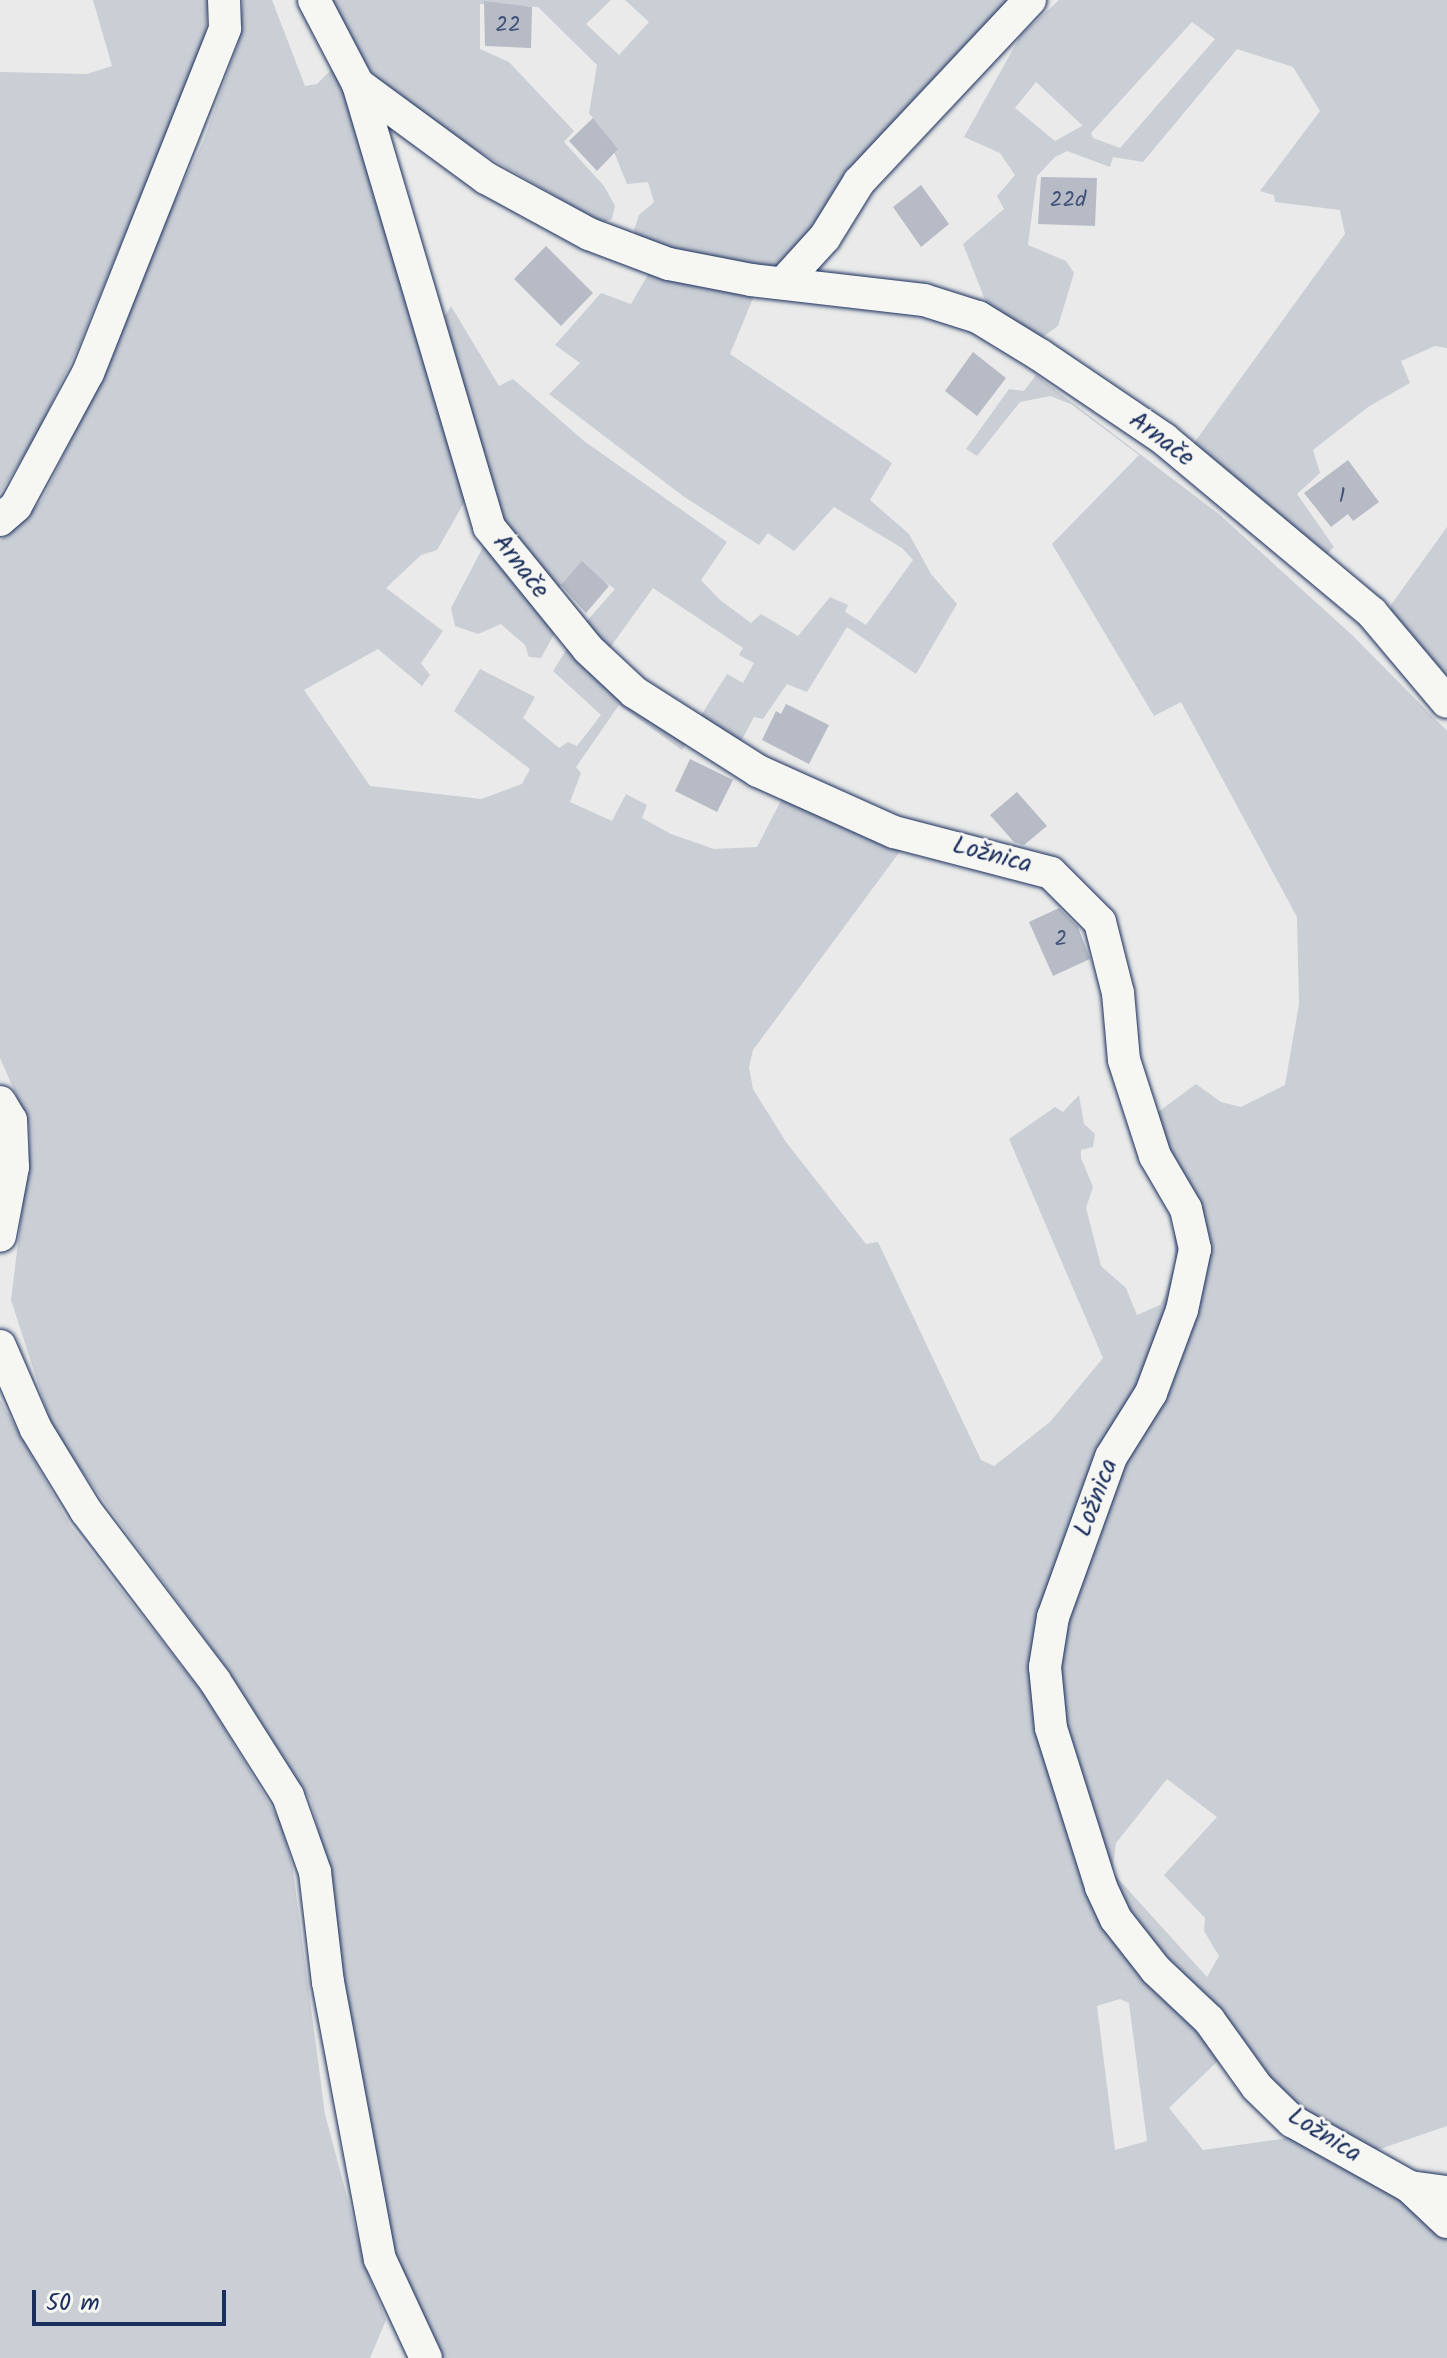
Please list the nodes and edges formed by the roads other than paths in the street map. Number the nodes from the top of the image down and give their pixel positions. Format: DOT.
graph roads {
  1 [pos="224,0"];
  2 [pos="314,0"];
  3 [pos="1030,0"];
  4 [pos="358,84"];
  5 [pos="785,281"];
  6 [pos="0,520"];
  7 [pos="1447,702"];
  8 [pos="894,832"];
  9 [pos="0,1102"];
  10 [pos="0,1236"];
  11 [pos="0,1346"];
  12 [pos="1410,2187"];
  13 [pos="1447,2192"];
  14 [pos="1447,2222"];
  15 [pos="426,2358"];
  1 -- 6 [label="street"];
  2 -- 4 [label="street, Arnače"];
  3 -- 5 [label="street"];
  4 -- 5 [label="street, Arnače"];
  4 -- 8 [label="street, Arnače"];
  5 -- 7 [label="street, Arnače"];
  8 -- 12 [label="street, Ložnica"];
  9 -- 10 [label="street"];
  11 -- 15 [label="street"];
  12 -- 13 [label="street, Ložnica"];
  12 -- 14 [label="street, Ložnica"];
}
